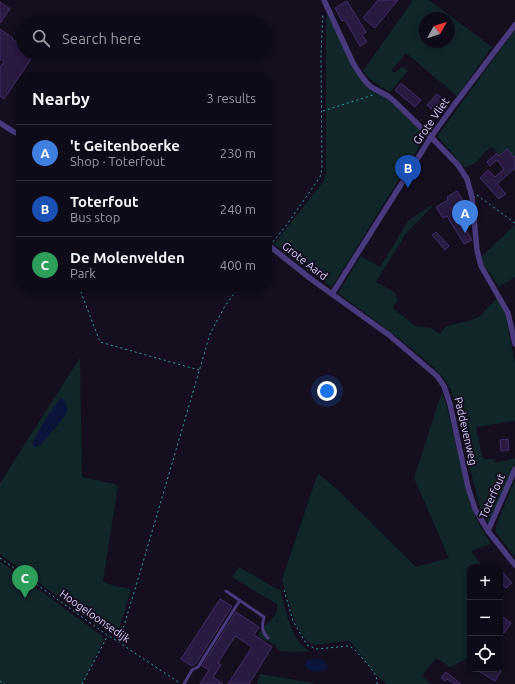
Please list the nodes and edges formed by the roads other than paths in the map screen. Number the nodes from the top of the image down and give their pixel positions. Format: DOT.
graph roads {
  1 [pos="324,0"];
  2 [pos="515,25"];
  3 [pos="0,123"];
  4 [pos="16,133"];
  5 [pos="431,137"];
  6 [pos="272,247"];
  7 [pos="332,294"];
  8 [pos="515,344"];
  9 [pos="515,469"];
  10 [pos="488,531"];
  11 [pos="515,566"];
  12 [pos="226,591"];
  13 [pos="240,600"];
  14 [pos="268,638"];
  15 [pos="183,684"];
  1 -- 5 [label="street"];
  2 -- 5 [label="street, Grote Vliet"];
  3 -- 4 [label="street"];
  5 -- 7 [label="street, Grote Vliet"];
  5 -- 8 [label="street"];
  6 -- 7 [label="street, Grote Aard"];
  7 -- 10 [label="street, Paddevenweg"];
  9 -- 10 [label="street, Toterfout"];
  10 -- 11 [label="street, Paddevenweg"];
  12 -- 13 [label="lane"];
  13 -- 14 [label="lane"];
  13 -- 15 [label="lane"];
}
